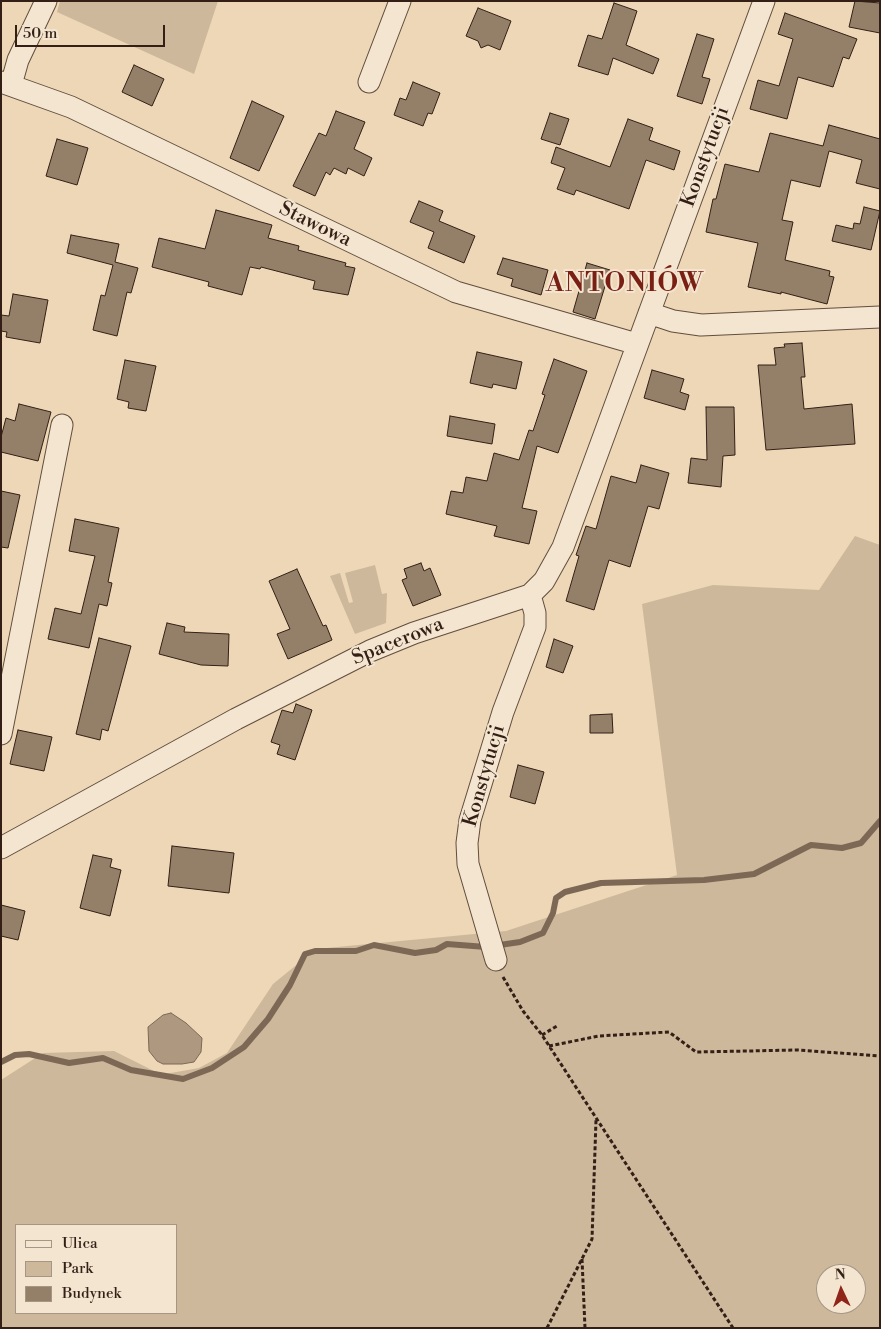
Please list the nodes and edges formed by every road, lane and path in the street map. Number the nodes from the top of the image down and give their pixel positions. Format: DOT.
graph roads {
  1 [pos="46,1"];
  2 [pos="400,1"];
  3 [pos="764,1"];
  4 [pos="369,82"];
  5 [pos="6,83"];
  6 [pos="649,313"];
  7 [pos="880,317"];
  8 [pos="637,344"];
  9 [pos="62,425"];
  10 [pos="530,594"];
  11 [pos="1,734"];
  12 [pos="1,848"];
  13 [pos="496,960"];
  14 [pos="557,1026"];
  15 [pos="542,1035"];
  16 [pos="548,1046"];
  17 [pos="880,1056"];
  18 [pos="596,1118"];
  19 [pos="582,1259"];
  20 [pos="547,1328"];
  21 [pos="585,1328"];
  22 [pos="733,1328"];
  1 -- 5 [label="street"];
  2 -- 4 [label="street"];
  3 -- 6 [label="street, Konstytucji"];
  5 -- 8 [label="street, Stawowa"];
  6 -- 7 [label="street"];
  6 -- 8 [label="street, Spacerowa"];
  8 -- 10 [label="street, Spacerowa"];
  9 -- 11 [label="street"];
  10 -- 12 [label="street, Spacerowa"];
  10 -- 13 [label="street, Konstytucji"];
  13 -- 15 [label="path"];
  14 -- 15 [label="path"];
  15 -- 16 [label="path"];
  16 -- 17 [label="path"];
  16 -- 18 [label="path"];
  18 -- 19 [label="path"];
  18 -- 22 [label="path"];
  19 -- 20 [label="path"];
  19 -- 21 [label="path"];
}
